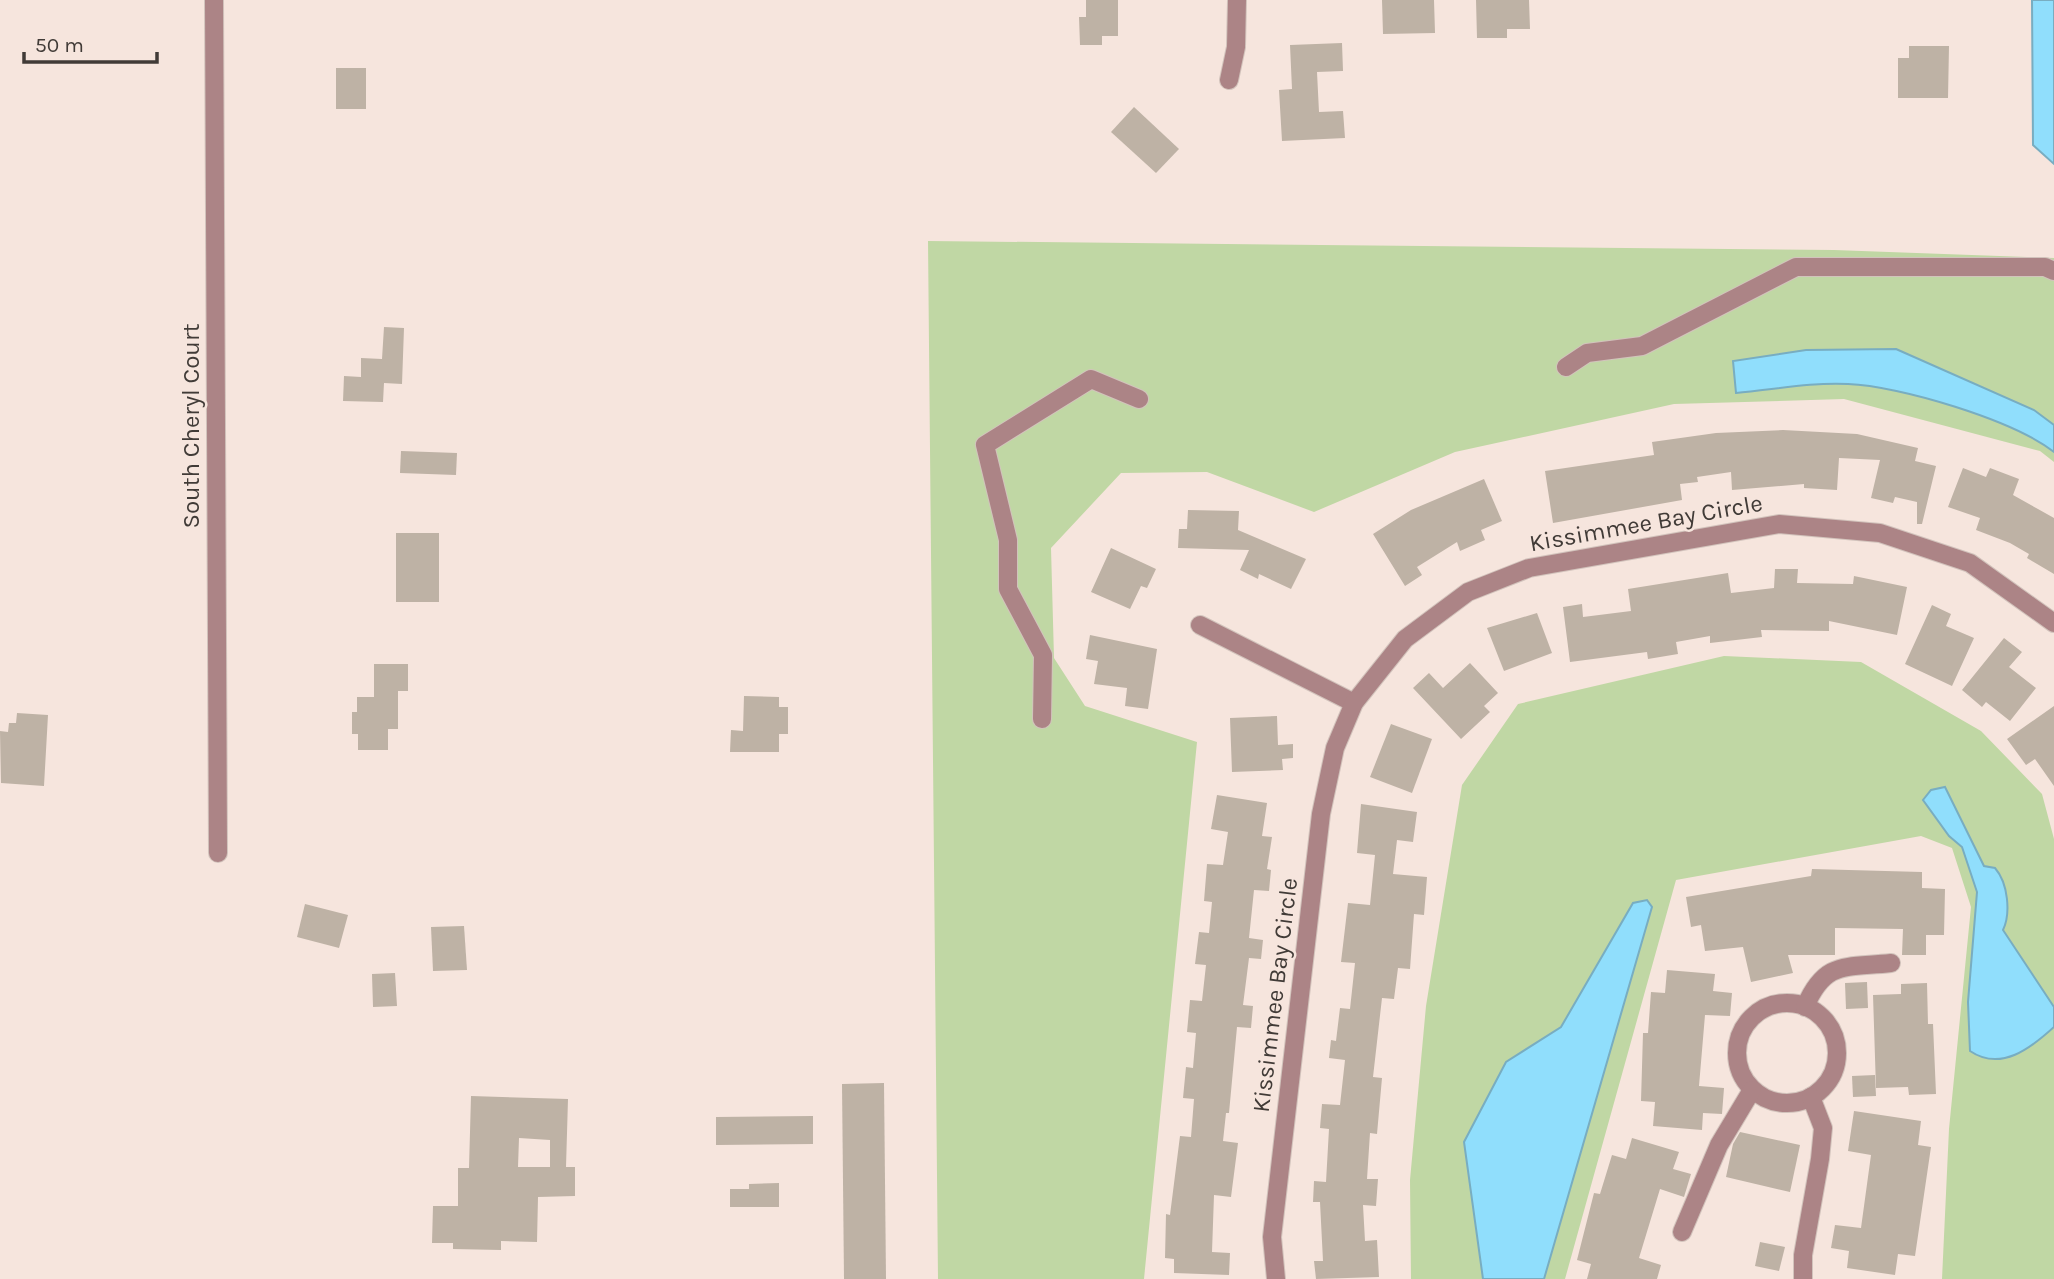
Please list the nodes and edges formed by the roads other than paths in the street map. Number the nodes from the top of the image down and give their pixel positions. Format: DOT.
graph roads {
  1 [pos="214,0"];
  2 [pos="1237,0"];
  3 [pos="1229,80"];
  4 [pos="2054,271"];
  5 [pos="1566,367"];
  6 [pos="1139,399"];
  7 [pos="2054,623"];
  8 [pos="1200,625"];
  9 [pos="1354,703"];
  10 [pos="1042,719"];
  11 [pos="218,853"];
  12 [pos="1891,963"];
  13 [pos="1805,1007"];
  14 [pos="1752,1090"];
  15 [pos="1811,1097"];
  16 [pos="1682,1232"];
  17 [pos="1276,1279"];
  18 [pos="1803,1279"];
  1 -- 11 [label="street, South Cheryl Court"];
  2 -- 3 [label="street"];
  4 -- 5 [label="street"];
  6 -- 10 [label="street"];
  7 -- 9 [label="street, Kissimmee Bay Circle"];
  8 -- 9 [label="street"];
  9 -- 17 [label="street, Kissimmee Bay Circle"];
  12 -- 13 [label="street"];
  13 -- 14 [label="street"];
  13 -- 15 [label="street"];
  14 -- 15 [label="street"];
  14 -- 16 [label="street"];
  15 -- 18 [label="street"];
}
